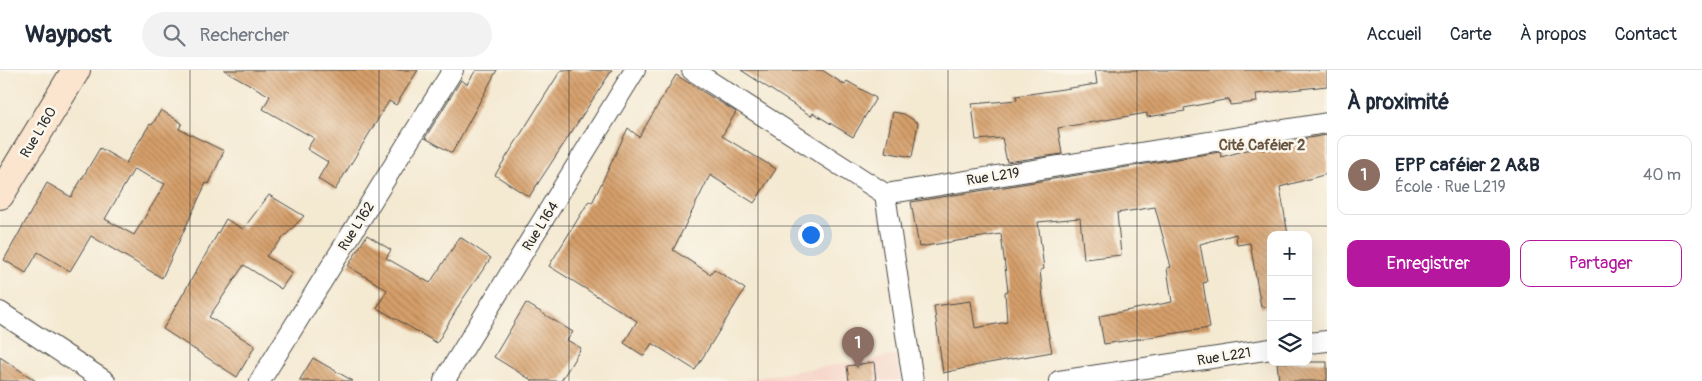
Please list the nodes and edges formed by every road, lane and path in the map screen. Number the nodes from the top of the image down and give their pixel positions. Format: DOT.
graph roads {
  1 [pos="76,70"];
  2 [pos="453,70"];
  3 [pos="635,70"];
  4 [pos="692,70"];
  5 [pos="1327,123"];
  6 [pos="885,194"];
  7 [pos="0,195"];
  8 [pos="0,312"];
  9 [pos="1327,341"];
  10 [pos="1312,343"];
  11 [pos="1267,350"];
  12 [pos="105,381"];
  13 [pos="260,381"];
  14 [pos="444,381"];
  15 [pos="913,381"];
  16 [pos="1059,381"];
  1 -- 7 [label="street, Rue L160"];
  2 -- 13 [label="street, Rue L162"];
  3 -- 14 [label="street, Rue L164"];
  4 -- 6 [label="street"];
  5 -- 6 [label="street, Rue L219"];
  6 -- 15 [label="street"];
  8 -- 12 [label="street"];
  9 -- 10 [label="street"];
  11 -- 16 [label="street, Rue L221"];
}
